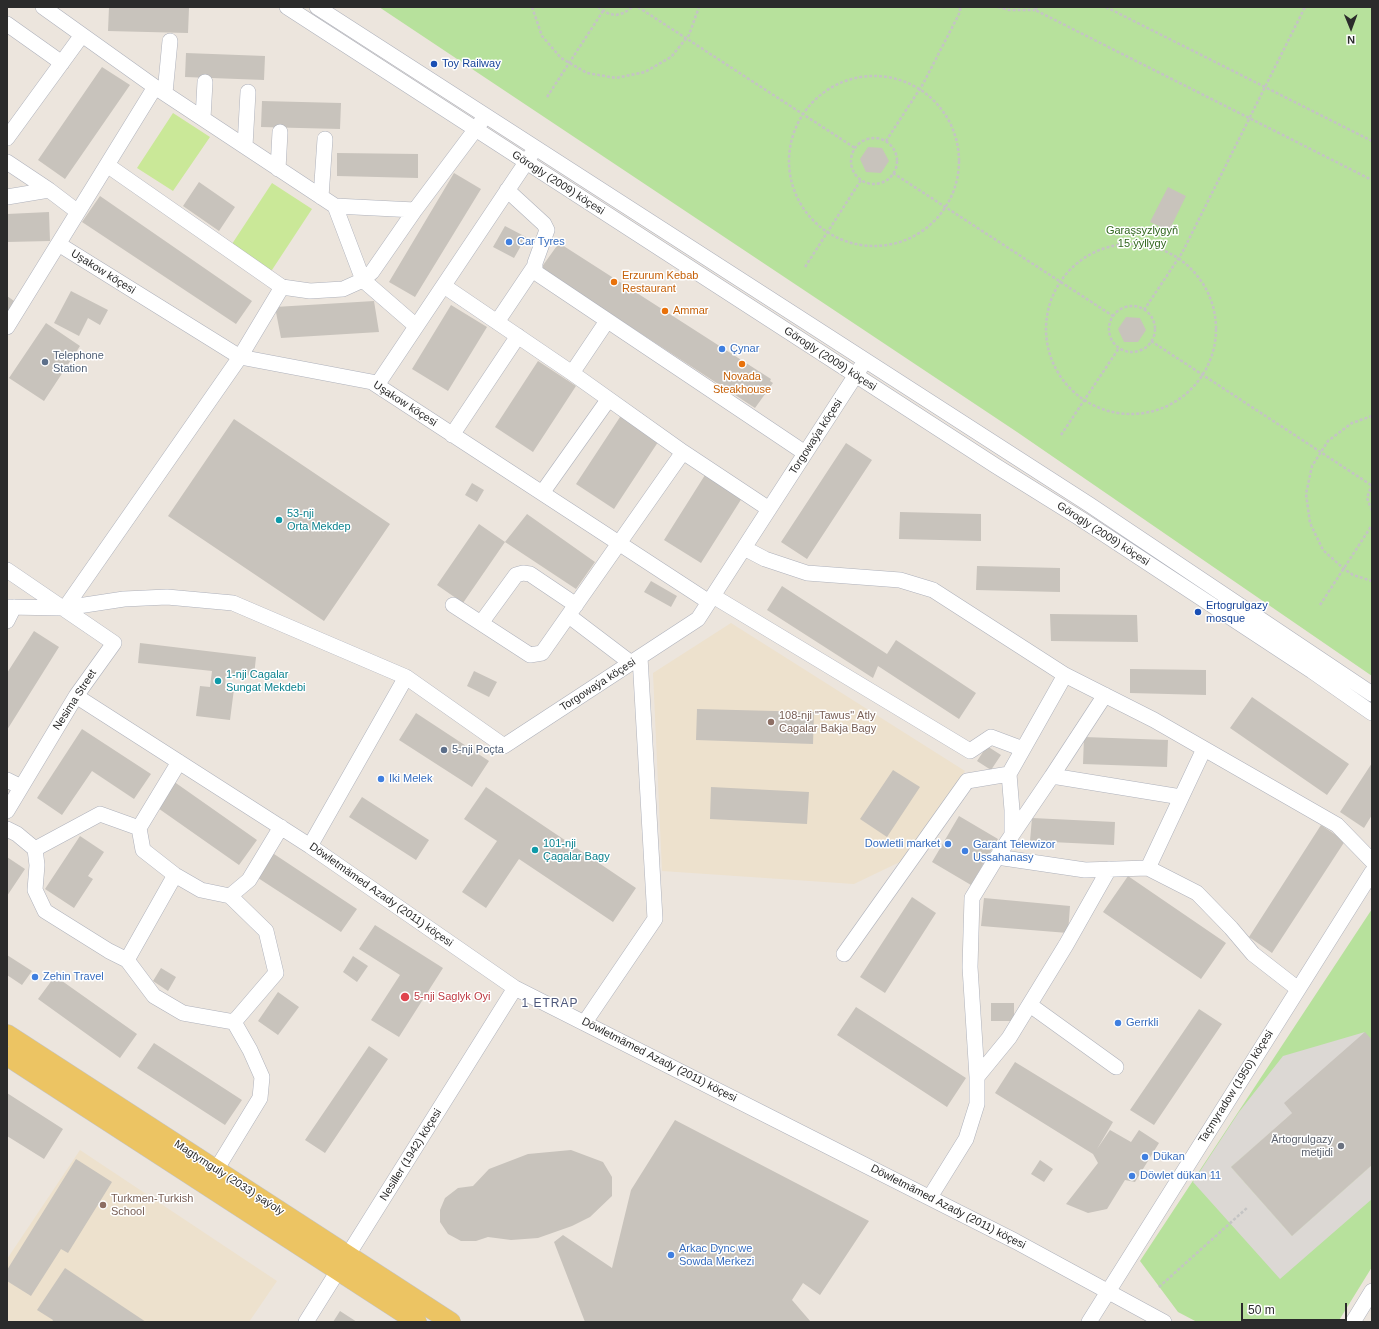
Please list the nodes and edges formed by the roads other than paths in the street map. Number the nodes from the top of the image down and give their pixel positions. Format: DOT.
graph roads {
  1 [pos="42,7"];
  2 [pos="287,7"];
  3 [pos="317,7"];
  4 [pos="7,24"];
  5 [pos="82,35"];
  6 [pos="170,41"];
  7 [pos="62,63"];
  8 [pos="205,82"];
  9 [pos="160,90"];
  10 [pos="248,92"];
  11 [pos="486,114"];
  12 [pos="203,118"];
  13 [pos="476,130"];
  14 [pos="280,132"];
  15 [pos="7,138"];
  16 [pos="325,139"];
  17 [pos="245,146"];
  18 [pos="537,147"];
  19 [pos="7,162"];
  20 [pos="526,162"];
  21 [pos="107,166"];
  22 [pos="278,169"];
  23 [pos="49,190"];
  24 [pos="507,190"];
  25 [pos="7,197"];
  26 [pos="321,197"];
  27 [pos="335,206"];
  28 [pos="415,210"];
  29 [pos="78,212"];
  30 [pos="60,245"];
  31 [pos="534,268"];
  32 [pos="363,280"];
  33 [pos="444,286"];
  34 [pos="282,287"];
  35 [pos="607,321"];
  36 [pos="497,322"];
  37 [pos="416,326"];
  38 [pos="7,327"];
  39 [pos="518,336"];
  40 [pos="240,358"];
  41 [pos="865,361"];
  42 [pos="572,374"];
  43 [pos="855,375"];
  44 [pos="377,385"];
  45 [pos="608,400"];
  46 [pos="452,435"];
  47 [pos="683,452"];
  48 [pos="805,453"];
  49 [pos="542,493"];
  50 [pos="769,509"];
  51 [pos="620,544"];
  52 [pos="744,548"];
  53 [pos="7,570"];
  54 [pos="711,599"];
  55 [pos="453,604"];
  56 [pos="11,607"];
  57 [pos="65,608"];
  58 [pos="572,610"];
  59 [pos="7,621"];
  60 [pos="481,623"];
  61 [pos="636,660"];
  62 [pos="1065,675"];
  63 [pos="406,677"];
  64 [pos="1372,694"];
  65 [pos="1105,695"];
  66 [pos="76,696"];
  67 [pos="1372,713"];
  68 [pos="1022,749"];
  69 [pos="1204,749"];
  70 [pos="179,762"];
  71 [pos="1009,774"];
  72 [pos="1052,776"];
  73 [pos="7,780"];
  74 [pos="22,787"];
  75 [pos="1181,797"];
  76 [pos="7,811"];
  77 [pos="281,827"];
  78 [pos="139,828"];
  79 [pos="7,829"];
  80 [pos="1012,834"];
  81 [pos="310,846"];
  82 [pos="35,849"];
  83 [pos="997,857"];
  84 [pos="1372,861"];
  85 [pos="1148,868"];
  86 [pos="1108,869"];
  87 [pos="1372,872"];
  88 [pos="174,875"];
  89 [pos="230,896"];
  90 [pos="844,954"];
  91 [pos="127,960"];
  92 [pos="515,988"];
  93 [pos="1298,989"];
  94 [pos="1030,1005"];
  95 [pos="234,1022"];
  96 [pos="585,1022"];
  97 [pos="7,1034"];
  98 [pos="7,1056"];
  99 [pos="1116,1067"];
  100 [pos="977,1077"];
  101 [pos="216,1170"];
  102 [pos="930,1197"];
  103 [pos="343,1264"];
  104 [pos="1372,1291"];
  105 [pos="1108,1293"];
  106 [pos="306,1322"];
  107 [pos="417,1322"];
  108 [pos="451,1322"];
  109 [pos="1089,1322"];
  110 [pos="1164,1322"];
  111 [pos="1353,1322"];
  1 -- 5 [label="street"];
  2 -- 13 [label="street, Görogly (2009) köçesi"];
  3 -- 11 [label="street, Görogly (2009) köçesi"];
  4 -- 7 [label="street"];
  5 -- 7 [label="street"];
  5 -- 9 [label="street"];
  6 -- 9 [label="street"];
  7 -- 15 [label="street"];
  8 -- 12 [label="street"];
  9 -- 12 [label="street"];
  9 -- 21 [label="street"];
  10 -- 17 [label="street"];
  11 -- 13 [label="street"];
  11 -- 18 [label="street, Görogly (2009) köçesi"];
  12 -- 17 [label="street"];
  13 -- 20 [label="street, Görogly (2009) köçesi"];
  13 -- 28 [label="street"];
  14 -- 22 [label="street"];
  16 -- 26 [label="street"];
  17 -- 22 [label="street"];
  18 -- 20 [label="street"];
  18 -- 41 [label="street, Görogly (2009) köçesi"];
  19 -- 23 [label="street"];
  20 -- 24 [label="street"];
  20 -- 43 [label="street, Görogly (2009) köçesi"];
  21 -- 29 [label="street"];
  21 -- 34 [label="street"];
  22 -- 26 [label="street"];
  23 -- 25 [label="street"];
  23 -- 29 [label="street"];
  24 -- 31 [label="street"];
  24 -- 33 [label="street"];
  26 -- 27 [label="street"];
  27 -- 28 [label="street"];
  27 -- 32 [label="street"];
  28 -- 32 [label="street"];
  29 -- 30 [label="street"];
  30 -- 38 [label="street"];
  30 -- 40 [label="street, Uşakow köçesi"];
  31 -- 35 [label="street"];
  31 -- 36 [label="street"];
  32 -- 34 [label="street"];
  32 -- 37 [label="street"];
  33 -- 36 [label="street"];
  33 -- 37 [label="street"];
  34 -- 40 [label="street"];
  35 -- 42 [label="street"];
  35 -- 48 [label="street"];
  36 -- 39 [label="street"];
  37 -- 44 [label="street"];
  39 -- 42 [label="street"];
  39 -- 46 [label="street"];
  40 -- 44 [label="street, Uşakow köçesi"];
  40 -- 57 [label="street"];
  41 -- 43 [label="street, Torgowaýa köçesi"];
  41 -- 64 [label="street, Görogly (2009) köçesi"];
  42 -- 45 [label="street"];
  43 -- 48 [label="street, Torgowaýa köçesi"];
  43 -- 67 [label="street, Görogly (2009) köçesi"];
  44 -- 46 [label="street, Uşakow köçesi"];
  45 -- 47 [label="street"];
  45 -- 49 [label="street"];
  46 -- 49 [label="street, Uşakow köçesi"];
  47 -- 50 [label="street"];
  47 -- 51 [label="street"];
  48 -- 50 [label="street, Torgowaýa köçesi"];
  49 -- 51 [label="street, Uşakow köçesi"];
  50 -- 52 [label="street, Torgowaýa köçesi"];
  51 -- 54 [label="street, Uşakow köçesi"];
  51 -- 58 [label="street"];
  52 -- 54 [label="street, Torgowaýa köçesi"];
  52 -- 62 [label="street"];
  53 -- 57 [label="street"];
  54 -- 61 [label="street, Torgowaýa köçesi"];
  54 -- 68 [label="street, Uşakow köçesi"];
  55 -- 60 [label="street"];
  56 -- 57 [label="street"];
  56 -- 59 [label="street"];
  57 -- 63 [label="street"];
  57 -- 66 [label="street, Nesima Street"];
  58 -- 60 [label="street"];
  58 -- 60 [label="street"];
  58 -- 61 [label="street"];
  61 -- 63 [label="street, Torgowaýa köçesi"];
  61 -- 96 [label="street"];
  62 -- 65 [label="street"];
  62 -- 68 [label="street"];
  63 -- 81 [label="street"];
  65 -- 69 [label="street"];
  65 -- 72 [label="street"];
  66 -- 70 [label="street, Döwletmämed Azady (2011) köçesi"];
  66 -- 74 [label="street, Nesima Street"];
  68 -- 71 [label="street"];
  69 -- 75 [label="street"];
  69 -- 84 [label="street"];
  70 -- 77 [label="street, Döwletmämed Azady (2011) köçesi"];
  70 -- 78 [label="street"];
  71 -- 80 [label="street"];
  71 -- 90 [label="street"];
  72 -- 75 [label="street"];
  72 -- 80 [label="street"];
  73 -- 74 [label="street"];
  74 -- 76 [label="street, Nesima Street"];
  75 -- 85 [label="street"];
  77 -- 81 [label="street, Döwletmämed Azady (2011) köçesi"];
  77 -- 89 [label="street"];
  78 -- 82 [label="street"];
  78 -- 88 [label="street"];
  79 -- 82 [label="street"];
  80 -- 83 [label="street"];
  81 -- 92 [label="street, Döwletmämed Azady (2011) köçesi"];
  82 -- 91 [label="street"];
  83 -- 86 [label="street"];
  83 -- 100 [label="street"];
  85 -- 86 [label="street"];
  85 -- 93 [label="street"];
  86 -- 94 [label="street"];
  87 -- 93 [label="street, Taçmyradow (1950) köçesi"];
  88 -- 89 [label="street"];
  88 -- 91 [label="street"];
  89 -- 95 [label="street"];
  91 -- 95 [label="street"];
  92 -- 96 [label="street, Döwletmämed Azady (2011) köçesi"];
  92 -- 103 [label="street, Nesiller (1942) köçesi"];
  93 -- 105 [label="street, Taçmyradow (1950) köçesi"];
  94 -- 99 [label="street"];
  94 -- 100 [label="street"];
  95 -- 101 [label="street"];
  96 -- 102 [label="street, Döwletmämed Azady (2011) köçesi"];
  97 -- 101 [label="main road, Magtymguly (2033) şaýoly"];
  98 -- 103 [label="main road, Magtymguly (2033) şaýoly"];
  100 -- 102 [label="street"];
  101 -- 103 [label="main road, Magtymguly (2033) şaýoly"];
  102 -- 105 [label="street, Döwletmämed Azady (2011) köçesi"];
  103 -- 106 [label="street, Nesiller (1942) köçesi"];
  103 -- 107 [label="main road, Magtymguly (2033) şaýoly"];
  103 -- 108 [label="main road, Magtymguly (2033) şaýoly"];
  104 -- 111 [label="street"];
  105 -- 109 [label="street, Taçmyradow (1950) köçesi"];
  105 -- 110 [label="street, Döwletmämed Azady (2011) köçesi"];
}
